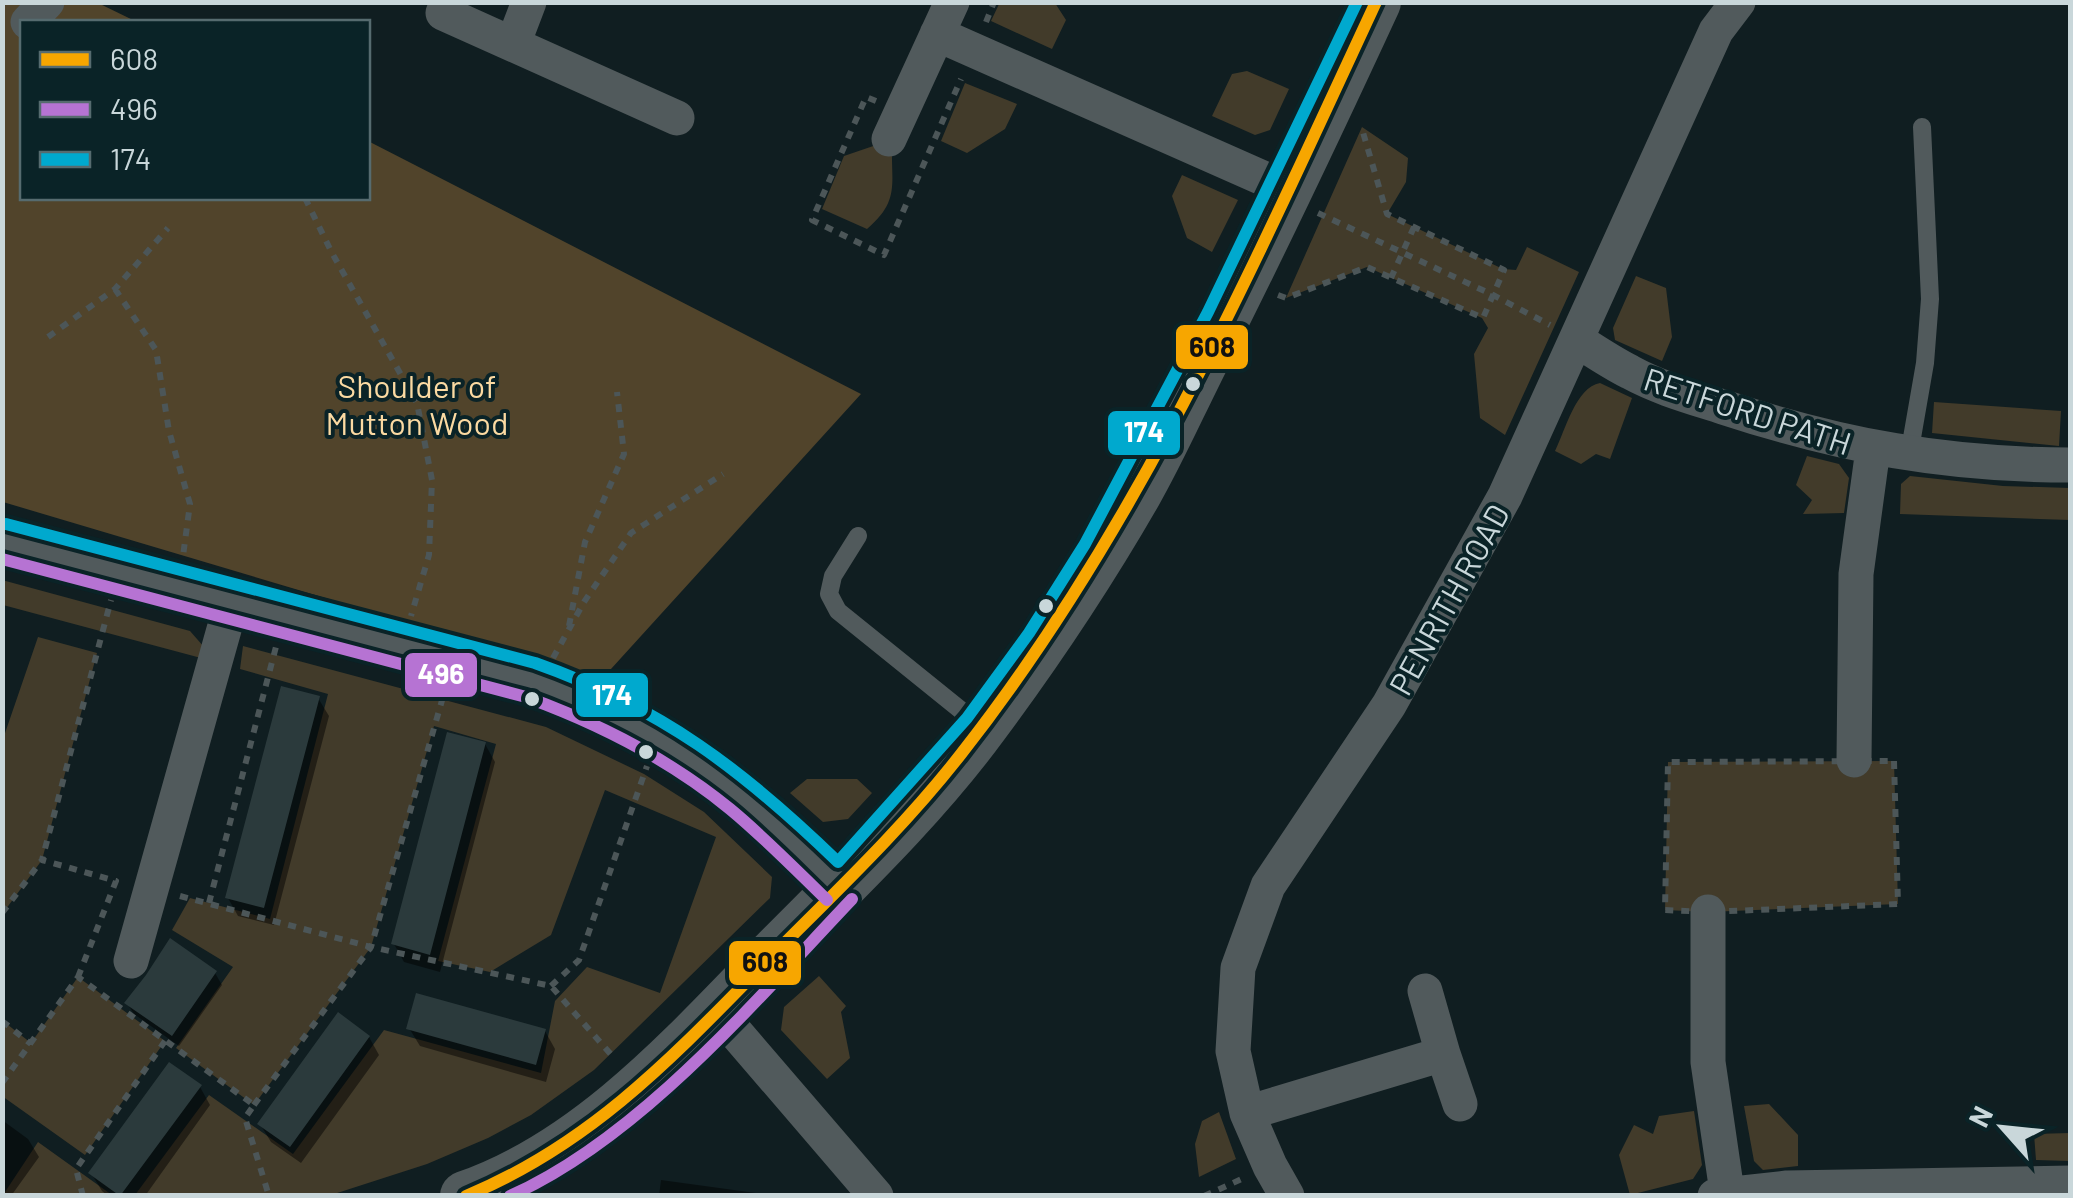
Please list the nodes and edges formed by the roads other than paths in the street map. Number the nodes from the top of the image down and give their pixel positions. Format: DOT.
graph roads {
  1 [pos="47,2"];
  2 [pos="529,2"];
  3 [pos="1376,2"];
  4 [pos="1731,6"];
  5 [pos="443,13"];
  6 [pos="944,18"];
  7 [pos="29,20"];
  8 [pos="513,44"];
  9 [pos="677,118"];
  10 [pos="1922,127"];
  11 [pos="889,138"];
  12 [pos="1290,190"];
  13 [pos="1577,340"];
  14 [pos="1873,449"];
  15 [pos="1909,456"];
  16 [pos="2070,465"];
  17 [pos="858,536"];
  18 [pos="2,541"];
  19 [pos="232,601"];
  20 [pos="982,728"];
  21 [pos="1854,760"];
  22 [pos="839,887"];
  23 [pos="1708,912"];
  24 [pos="131,960"];
  25 [pos="1425,992"];
  26 [pos="718,1012"];
  27 [pos="1444,1054"];
  28 [pos="1460,1104"];
  29 [pos="1247,1114"];
  30 [pos="2070,1183"];
  31 [pos="526,1184"];
  32 [pos="1721,1194"];
  33 [pos="465,1196"];
  34 [pos="876,1196"];
  35 [pos="1288,1196"];
  1 -- 7 [label="street"];
  2 -- 8 [label="street"];
  3 -- 12 [label="street"];
  4 -- 13 [label="street, PENRITH ROAD"];
  5 -- 8 [label="street"];
  6 -- 11 [label="street"];
  6 -- 12 [label="street"];
  8 -- 9 [label="street"];
  10 -- 15 [label="lane"];
  12 -- 20 [label="street"];
  13 -- 14 [label="street, RETFORD PATH"];
  13 -- 29 [label="street, PENRITH ROAD"];
  14 -- 15 [label="street, RETFORD PATH"];
  14 -- 21 [label="street"];
  15 -- 16 [label="street, RETFORD PATH"];
  17 -- 20 [label="lane"];
  18 -- 19 [label="street"];
  19 -- 22 [label="street"];
  19 -- 24 [label="street"];
  20 -- 22 [label="street"];
  22 -- 26 [label="street"];
  23 -- 32 [label="street"];
  25 -- 27 [label="street"];
  26 -- 31 [label="street"];
  26 -- 34 [label="street"];
  27 -- 28 [label="street"];
  27 -- 29 [label="street"];
  29 -- 35 [label="street, PENRITH ROAD"];
  30 -- 32 [label="street"];
  31 -- 33 [label="street"];
}
